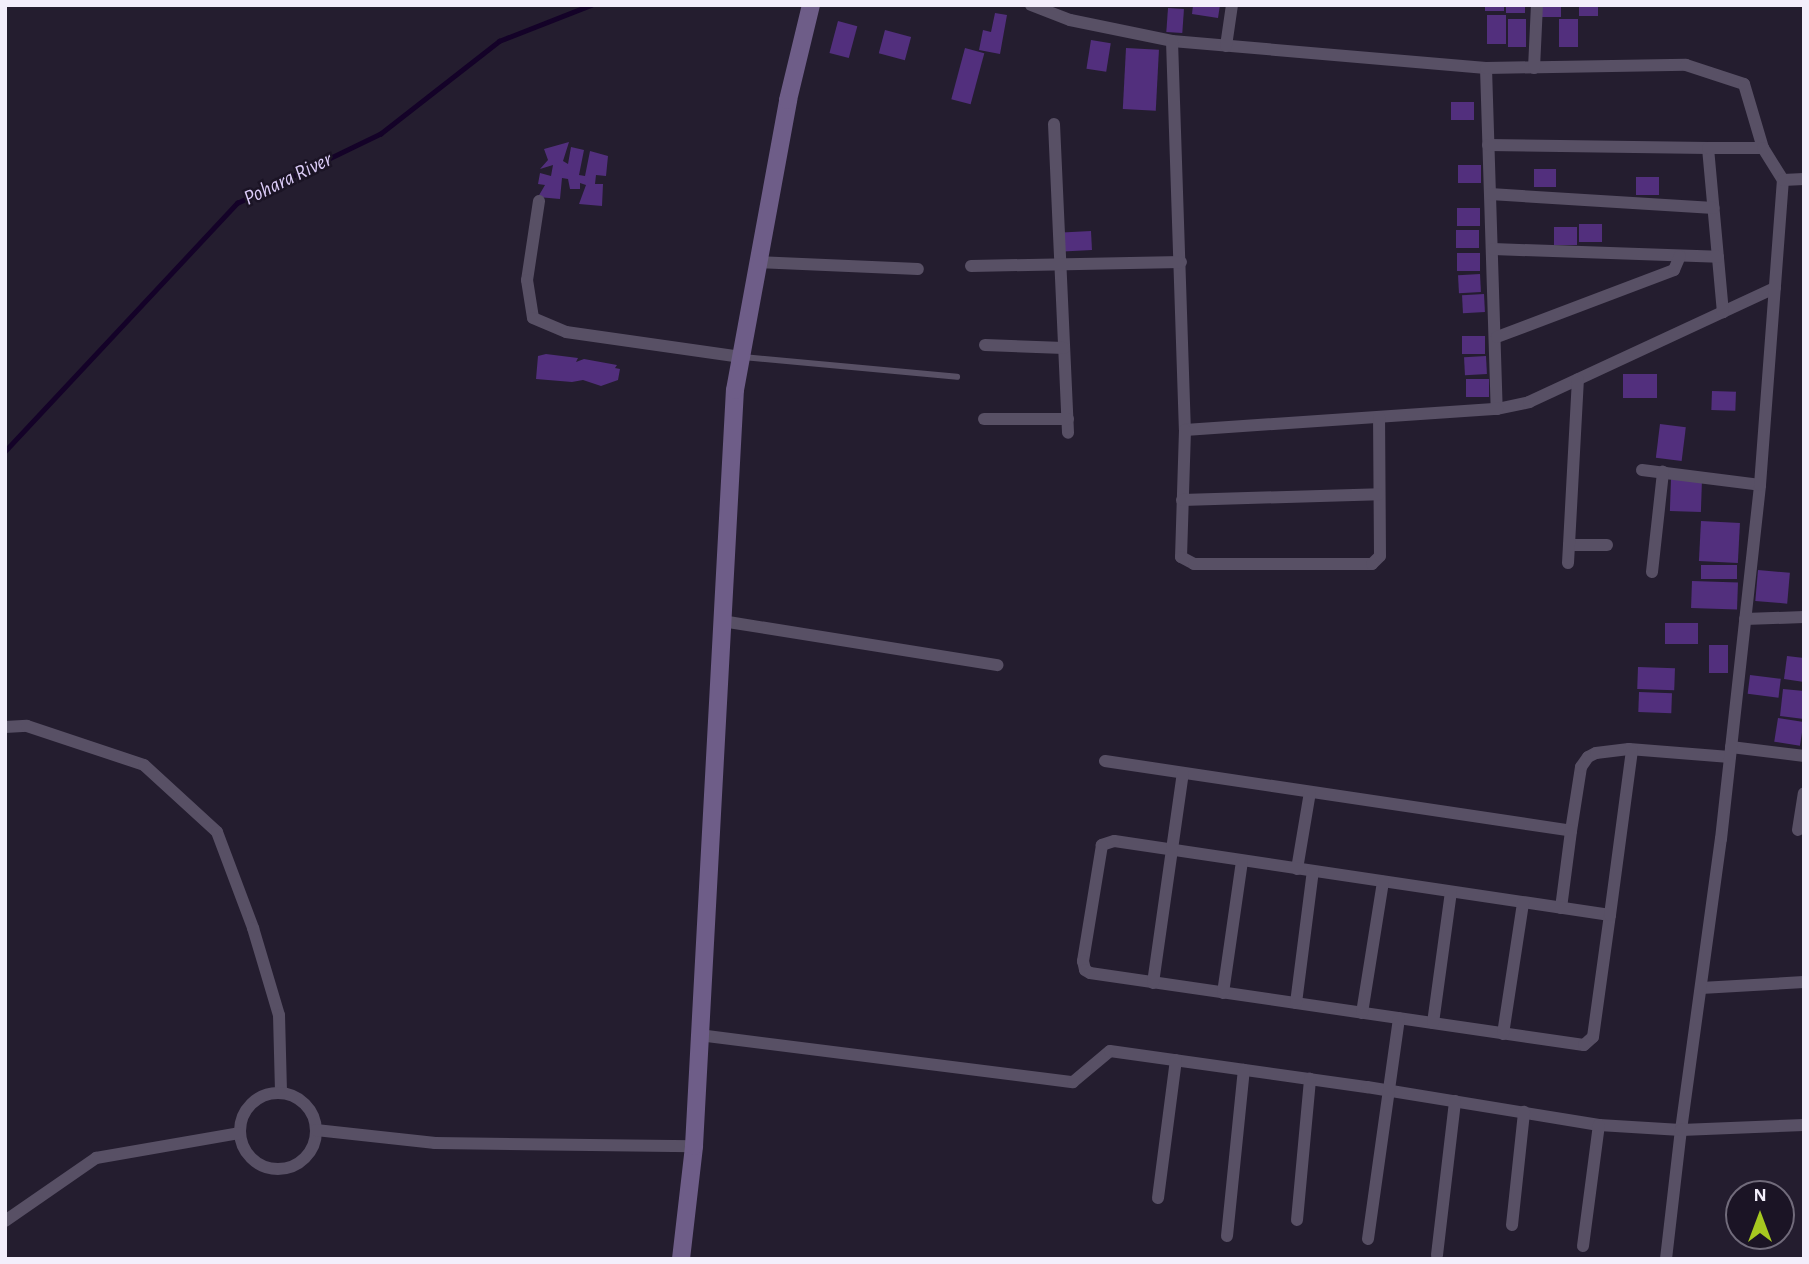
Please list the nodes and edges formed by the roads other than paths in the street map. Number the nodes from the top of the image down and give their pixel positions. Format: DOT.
graph roads {
  1 [pos="811,5"];
  2 [pos="1031,5"];
  3 [pos="1073,5"];
  4 [pos="1232,5"];
  5 [pos="1537,5"];
  6 [pos="1070,20"];
  7 [pos="1172,41"];
  8 [pos="1226,46"];
  9 [pos="1486,68"];
  10 [pos="1534,68"];
  11 [pos="1054,124"];
  12 [pos="1489,145"];
  13 [pos="1708,148"];
  14 [pos="1763,148"];
  15 [pos="1804,179"];
  16 [pos="1783,180"];
  17 [pos="1490,194"];
  18 [pos="539,201"];
  19 [pos="1713,208"];
  20 [pos="1493,249"];
  21 [pos="1680,256"];
  22 [pos="1718,257"];
  23 [pos="758,262"];
  24 [pos="1181,262"];
  25 [pos="1060,264"];
  26 [pos="971,266"];
  27 [pos="918,269"];
  28 [pos="1775,288"];
  29 [pos="1723,312"];
  30 [pos="1497,337"];
  31 [pos="985,345"];
  32 [pos="1064,348"];
  33 [pos="741,357"];
  34 [pos="957,377"];
  35 [pos="1578,379"];
  36 [pos="1497,409"];
  37 [pos="1379,417"];
  38 [pos="984,419"];
  39 [pos="1068,419"];
  40 [pos="1185,430"];
  41 [pos="1068,433"];
  42 [pos="1642,470"];
  43 [pos="1663,472"];
  44 [pos="1760,485"];
  45 [pos="1380,494"];
  46 [pos="1182,499"];
  47 [pos="1569,545"];
  48 [pos="1607,545"];
  49 [pos="1568,563"];
  50 [pos="1652,572"];
  51 [pos="1804,617"];
  52 [pos="1745,619"];
  53 [pos="722,621"];
  54 [pos="998,665"];
  55 [pos="5,727"];
  56 [pos="1632,750"];
  57 [pos="1730,752"];
  58 [pos="1804,756"];
  59 [pos="1105,761"];
  60 [pos="1183,773"];
  61 [pos="1310,792"];
  62 [pos="1804,793"];
  63 [pos="1798,830"];
  64 [pos="1571,831"];
  65 [pos="1172,850"];
  66 [pos="1242,860"];
  67 [pos="1297,869"];
  68 [pos="1313,871"];
  69 [pos="1383,882"];
  70 [pos="1451,892"];
  71 [pos="1523,903"];
  72 [pos="1561,908"];
  73 [pos="1610,915"];
  74 [pos="1804,982"];
  75 [pos="1153,983"];
  76 [pos="1701,988"];
  77 [pos="1223,993"];
  78 [pos="1296,1003"];
  79 [pos="1362,1013"];
  80 [pos="1399,1018"];
  81 [pos="1433,1023"];
  82 [pos="1503,1034"];
  83 [pos="699,1035"];
  84 [pos="1176,1060"];
  85 [pos="1244,1070"];
  86 [pos="1310,1079"];
  87 [pos="1388,1090"];
  88 [pos="281,1093"];
  89 [pos="1455,1101"];
  90 [pos="1524,1112"];
  91 [pos="1599,1125"];
  92 [pos="1804,1125"];
  93 [pos="316,1130"];
  94 [pos="1681,1130"];
  95 [pos="239,1133"];
  96 [pos="694,1146"];
  97 [pos="1158,1198"];
  98 [pos="1297,1220"];
  99 [pos="5,1222"];
  100 [pos="1512,1225"];
  101 [pos="1227,1236"];
  102 [pos="1368,1239"];
  103 [pos="1583,1246"];
  104 [pos="1437,1255"];
  105 [pos="681,1259"];
  106 [pos="1666,1259"];
  1 -- 23 [label="street"];
  2 -- 6 [label="street"];
  3 -- 6 [label="street"];
  4 -- 8 [label="street"];
  5 -- 10 [label="street"];
  6 -- 7 [label="street"];
  7 -- 8 [label="street"];
  7 -- 24 [label="street"];
  8 -- 9 [label="street"];
  9 -- 10 [label="street"];
  9 -- 12 [label="street"];
  10 -- 14 [label="street"];
  11 -- 25 [label="street"];
  12 -- 13 [label="street"];
  12 -- 17 [label="street"];
  13 -- 14 [label="street"];
  13 -- 19 [label="street"];
  14 -- 16 [label="street"];
  15 -- 16 [label="street"];
  16 -- 28 [label="street"];
  17 -- 19 [label="street"];
  17 -- 20 [label="street"];
  18 -- 33 [label="street"];
  19 -- 22 [label="street"];
  20 -- 21 [label="street"];
  20 -- 30 [label="street"];
  21 -- 22 [label="street"];
  21 -- 30 [label="street"];
  22 -- 29 [label="street"];
  23 -- 27 [label="street"];
  23 -- 33 [label="street"];
  24 -- 25 [label="street"];
  24 -- 40 [label="street"];
  25 -- 26 [label="street"];
  25 -- 32 [label="street"];
  28 -- 29 [label="street"];
  28 -- 44 [label="street"];
  29 -- 35 [label="street"];
  30 -- 36 [label="street"];
  31 -- 32 [label="street"];
  32 -- 39 [label="street"];
  33 -- 34 [label="lane"];
  33 -- 53 [label="street"];
  35 -- 36 [label="street"];
  35 -- 47 [label="street"];
  36 -- 37 [label="street"];
  37 -- 40 [label="street"];
  37 -- 45 [label="street"];
  38 -- 39 [label="street"];
  39 -- 41 [label="street"];
  40 -- 46 [label="street"];
  42 -- 43 [label="street"];
  43 -- 44 [label="street"];
  43 -- 50 [label="street"];
  44 -- 52 [label="street"];
  45 -- 46 [label="street"];
  45 -- 46 [label="street"];
  47 -- 48 [label="street"];
  47 -- 49 [label="street"];
  51 -- 52 [label="street"];
  52 -- 57 [label="street"];
  53 -- 54 [label="street"];
  53 -- 83 [label="street"];
  55 -- 88 [label="street"];
  56 -- 57 [label="street"];
  56 -- 64 [label="street"];
  56 -- 73 [label="street"];
  57 -- 58 [label="street"];
  57 -- 76 [label="street"];
  59 -- 60 [label="street"];
  60 -- 61 [label="street"];
  60 -- 65 [label="street"];
  61 -- 64 [label="street"];
  61 -- 67 [label="street"];
  62 -- 63 [label="street"];
  64 -- 72 [label="street"];
  65 -- 66 [label="street"];
  65 -- 75 [label="street"];
  65 -- 75 [label="street"];
  66 -- 67 [label="street"];
  66 -- 77 [label="street"];
  67 -- 68 [label="street"];
  68 -- 69 [label="street"];
  68 -- 78 [label="street"];
  69 -- 70 [label="street"];
  69 -- 79 [label="street"];
  70 -- 71 [label="street"];
  70 -- 81 [label="street"];
  71 -- 72 [label="street"];
  71 -- 82 [label="street"];
  72 -- 73 [label="street"];
  73 -- 82 [label="street"];
  74 -- 76 [label="street"];
  75 -- 77 [label="street"];
  76 -- 94 [label="street"];
  77 -- 78 [label="street"];
  78 -- 79 [label="street"];
  79 -- 80 [label="street"];
  80 -- 81 [label="street"];
  80 -- 87 [label="street"];
  81 -- 82 [label="street"];
  83 -- 84 [label="street"];
  83 -- 96 [label="street"];
  84 -- 85 [label="street"];
  84 -- 97 [label="street"];
  85 -- 86 [label="street"];
  85 -- 101 [label="street"];
  86 -- 87 [label="street"];
  86 -- 98 [label="street"];
  87 -- 89 [label="street"];
  87 -- 102 [label="street"];
  88 -- 93 [label="street"];
  88 -- 95 [label="street"];
  89 -- 90 [label="street"];
  89 -- 104 [label="street"];
  90 -- 91 [label="street"];
  90 -- 100 [label="street"];
  91 -- 94 [label="street"];
  91 -- 103 [label="street"];
  92 -- 94 [label="street"];
  93 -- 95 [label="street"];
  93 -- 96 [label="street"];
  94 -- 106 [label="street"];
  95 -- 99 [label="street"];
  96 -- 105 [label="street"];
}
